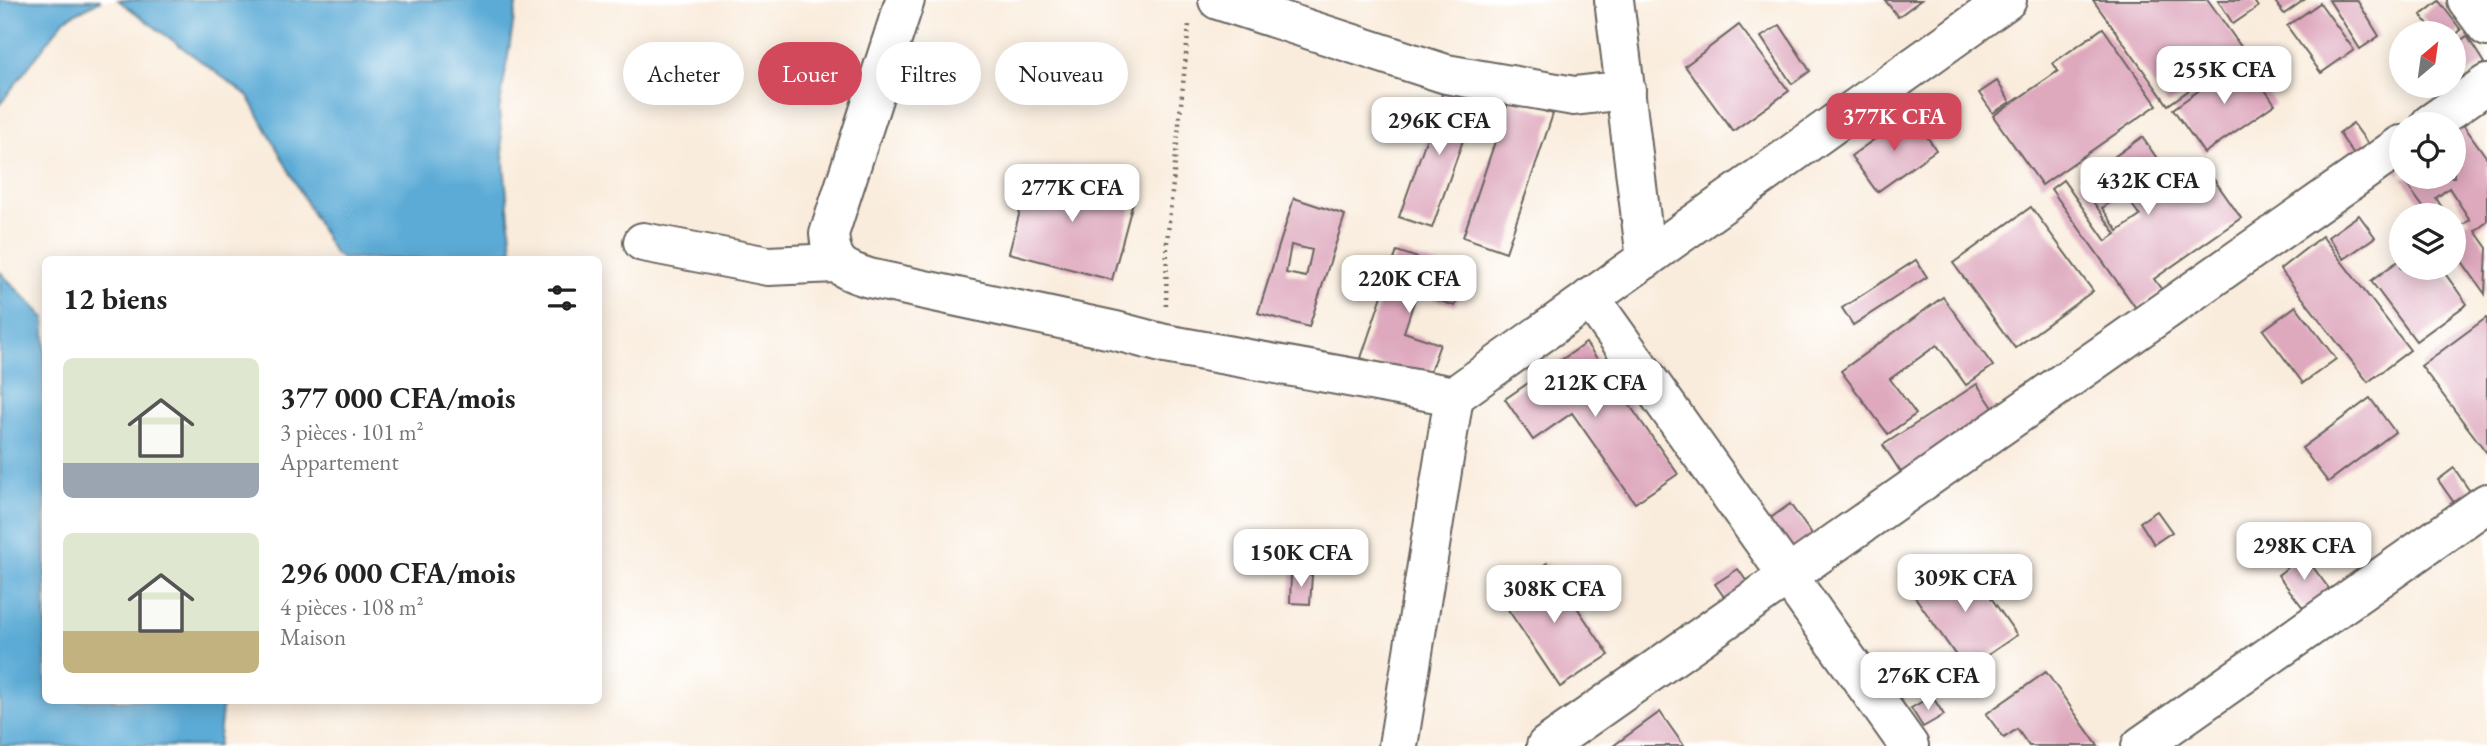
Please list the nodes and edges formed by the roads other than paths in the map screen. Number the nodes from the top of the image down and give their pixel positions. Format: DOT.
graph roads {
  1 [pos="905,0"];
  2 [pos="1614,0"];
  3 [pos="2007,0"];
  4 [pos="2468,0"];
  5 [pos="1204,7"];
  6 [pos="2487,27"];
  7 [pos="2487,84"];
  8 [pos="1626,90"];
  9 [pos="2447,112"];
  10 [pos="2389,153"];
  11 [pos="643,242"];
  12 [pos="1646,259"];
  13 [pos="836,263"];
  14 [pos="1590,298"];
  15 [pos="1454,396"];
  16 [pos="2487,503"];
  17 [pos="1789,577"];
  18 [pos="1398,746"];
  19 [pos="1546,746"];
  20 [pos="1909,746"];
  21 [pos="2141,746"];
  1 -- 13 [label="street"];
  2 -- 8 [label="street"];
  3 -- 12 [label="street"];
  4 -- 6 [label="street"];
  5 -- 8 [label="street"];
  7 -- 9 [label="street"];
  8 -- 12 [label="street"];
  10 -- 17 [label="street"];
  11 -- 13 [label="street"];
  12 -- 14 [label="street"];
  13 -- 15 [label="street"];
  14 -- 15 [label="street"];
  14 -- 17 [label="street"];
  15 -- 18 [label="street"];
  16 -- 21 [label="street"];
  17 -- 19 [label="street"];
  17 -- 20 [label="street"];
}
